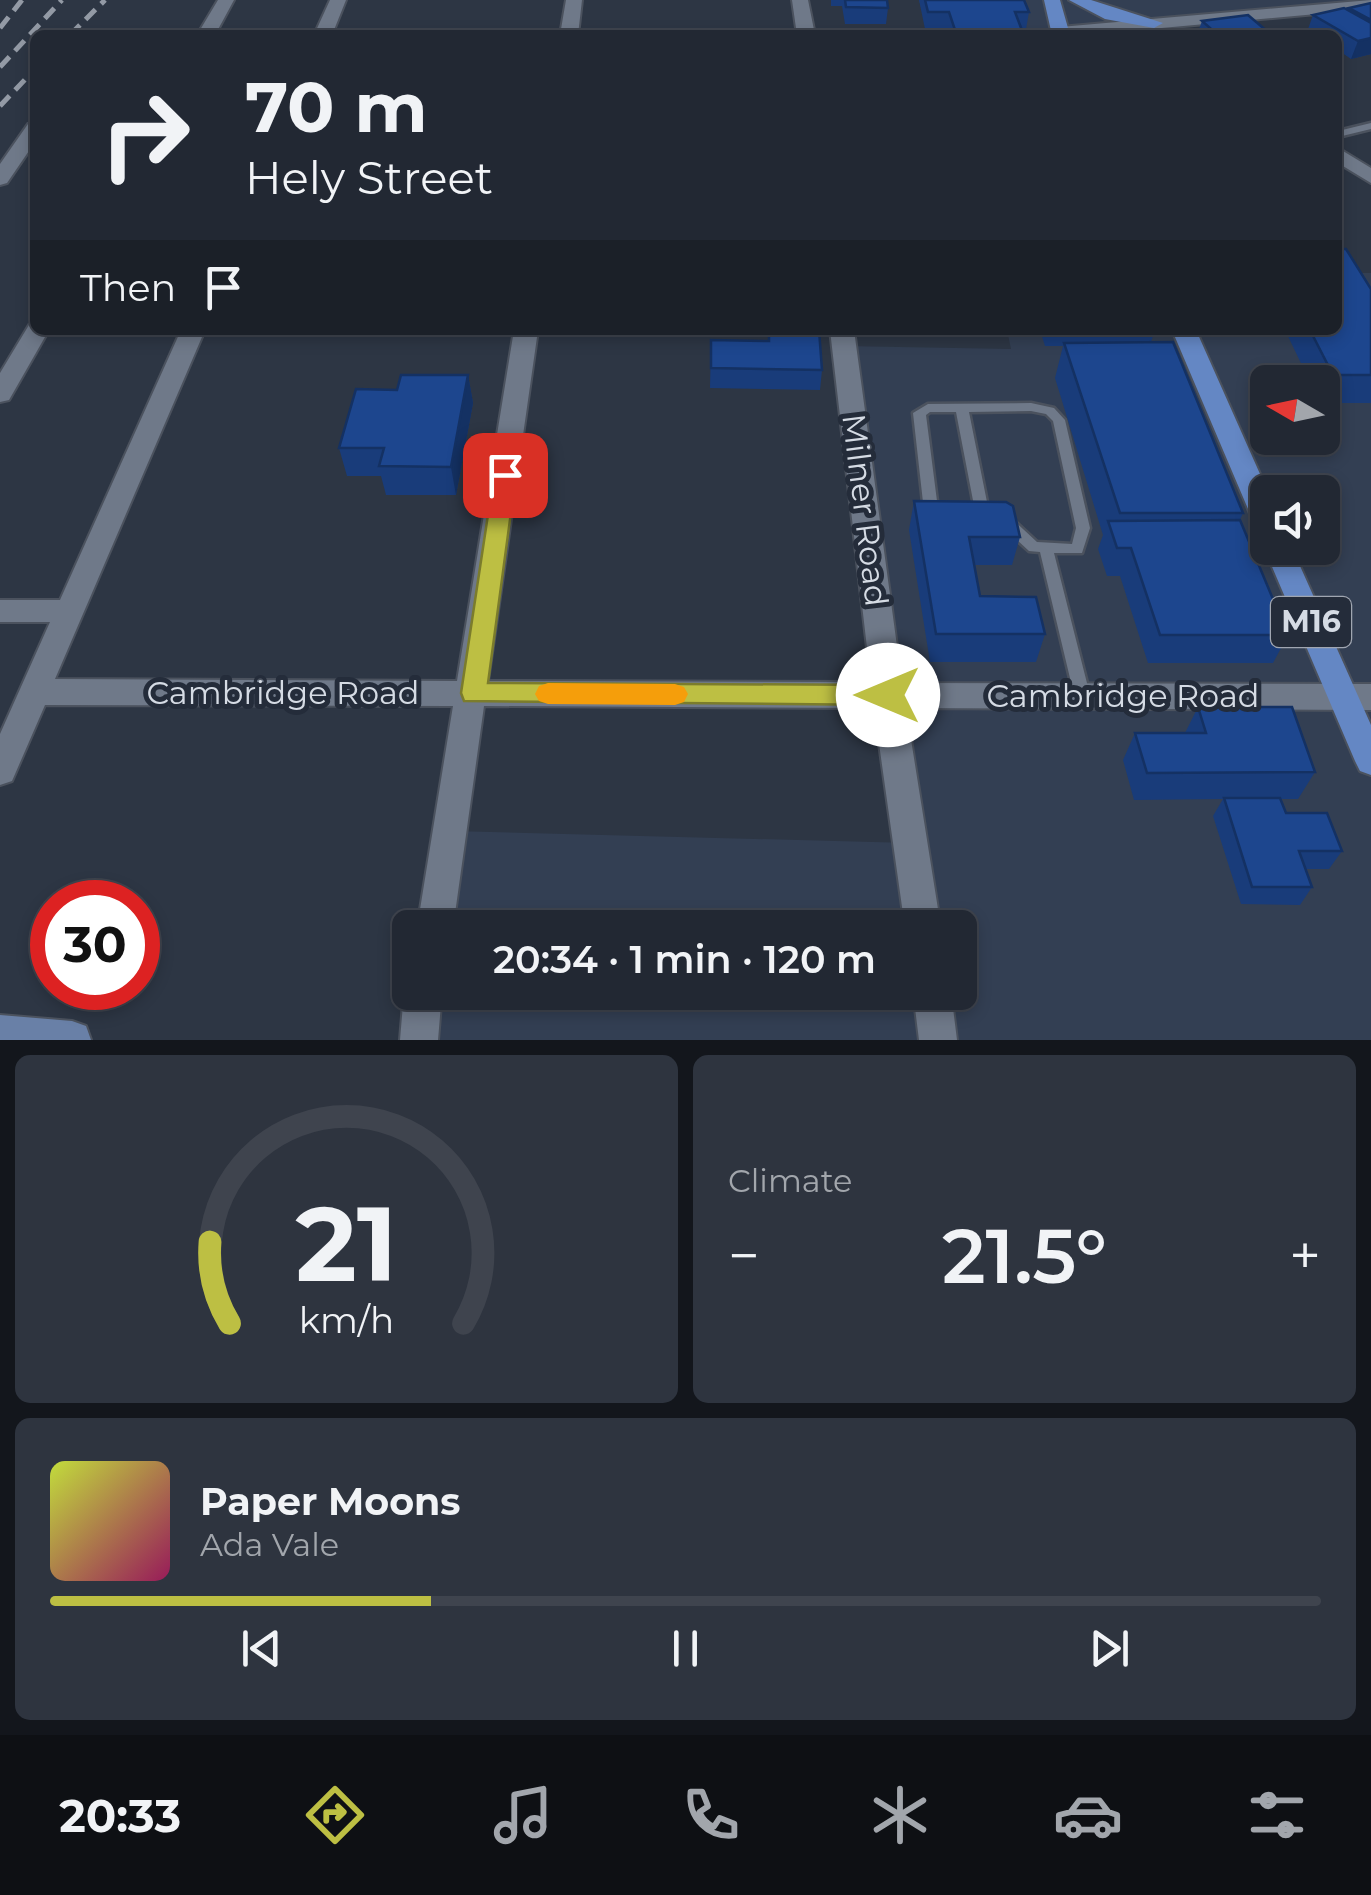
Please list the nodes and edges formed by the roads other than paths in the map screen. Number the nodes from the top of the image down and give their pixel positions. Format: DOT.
graph roads {
  1 [pos="226,0"];
  2 [pos="338,0"];
  3 [pos="574,0"];
  4 [pos="800,0"];
  5 [pos="1052,0"];
  6 [pos="1077,0"];
  7 [pos="1371,4"];
  8 [pos="1154,22"];
  9 [pos="209,30"];
  10 [pos="324,30"];
  11 [pos="570,30"];
  12 [pos="805,30"];
  13 [pos="1060,30"];
  14 [pos="1086,30"];
  15 [pos="1371,126"];
  16 [pos="1342,133"];
  17 [pos="30,140"];
  18 [pos="1342,157"];
  19 [pos="1371,177"];
  20 [pos="0,179"];
  21 [pos="34,335"];
  22 [pos="191,335"];
  23 [pos="525,335"];
  24 [pos="843,335"];
  25 [pos="1186,335"];
  26 [pos="0,394"];
  27 [pos="962,408"];
  28 [pos="1250,482"];
  29 [pos="984,520"];
  30 [pos="1046,550"];
  31 [pos="1287,565"];
  32 [pos="0,611"];
  33 [pos="73,611"];
  34 [pos="36,692"];
  35 [pos="474,693"];
  36 [pos="888,695"];
  37 [pos="1082,696"];
  38 [pos="1357,697"];
  39 [pos="1371,760"];
  40 [pos="0,771"];
  41 [pos="438,910"];
  42 [pos="919,910"];
  43 [pos="422,1010"];
  44 [pos="934,1010"];
  45 [pos="0,1034"];
  46 [pos="72,1040"];
  47 [pos="419,1040"];
  48 [pos="938,1040"];
  1 -- 9 [label="street"];
  2 -- 10 [label="street"];
  3 -- 11 [label="street"];
  4 -- 12 [label="street"];
  5 -- 13 [label="main road"];
  6 -- 8 [label="main road"];
  7 -- 8 [label="street"];
  8 -- 14 [label="street"];
  15 -- 16 [label="lane"];
  17 -- 20 [label="street"];
  18 -- 19 [label="street"];
  21 -- 26 [label="street"];
  22 -- 33 [label="street"];
  23 -- 35 [label="street"];
  24 -- 36 [label="street, Milner Road"];
  25 -- 28 [label="main road"];
  27 -- 29 [label="lane"];
  27 -- 29 [label="lane"];
  27 -- 30 [label="lane"];
  29 -- 30 [label="lane"];
  30 -- 37 [label="lane"];
  31 -- 38 [label="main road, M16"];
  32 -- 33 [label="street"];
  33 -- 34 [label="street"];
  34 -- 35 [label="street, Cambridge Road"];
  34 -- 40 [label="street"];
  35 -- 36 [label="street, Cambridge Road"];
  35 -- 41 [label="street"];
  36 -- 37 [label="street, Cambridge Road"];
  36 -- 42 [label="street, Milner Road"];
  37 -- 38 [label="street, Cambridge Road"];
  38 -- 39 [label="main road, M16"];
  43 -- 47 [label="street"];
  44 -- 48 [label="street"];
  45 -- 46 [label="main road"];
}
